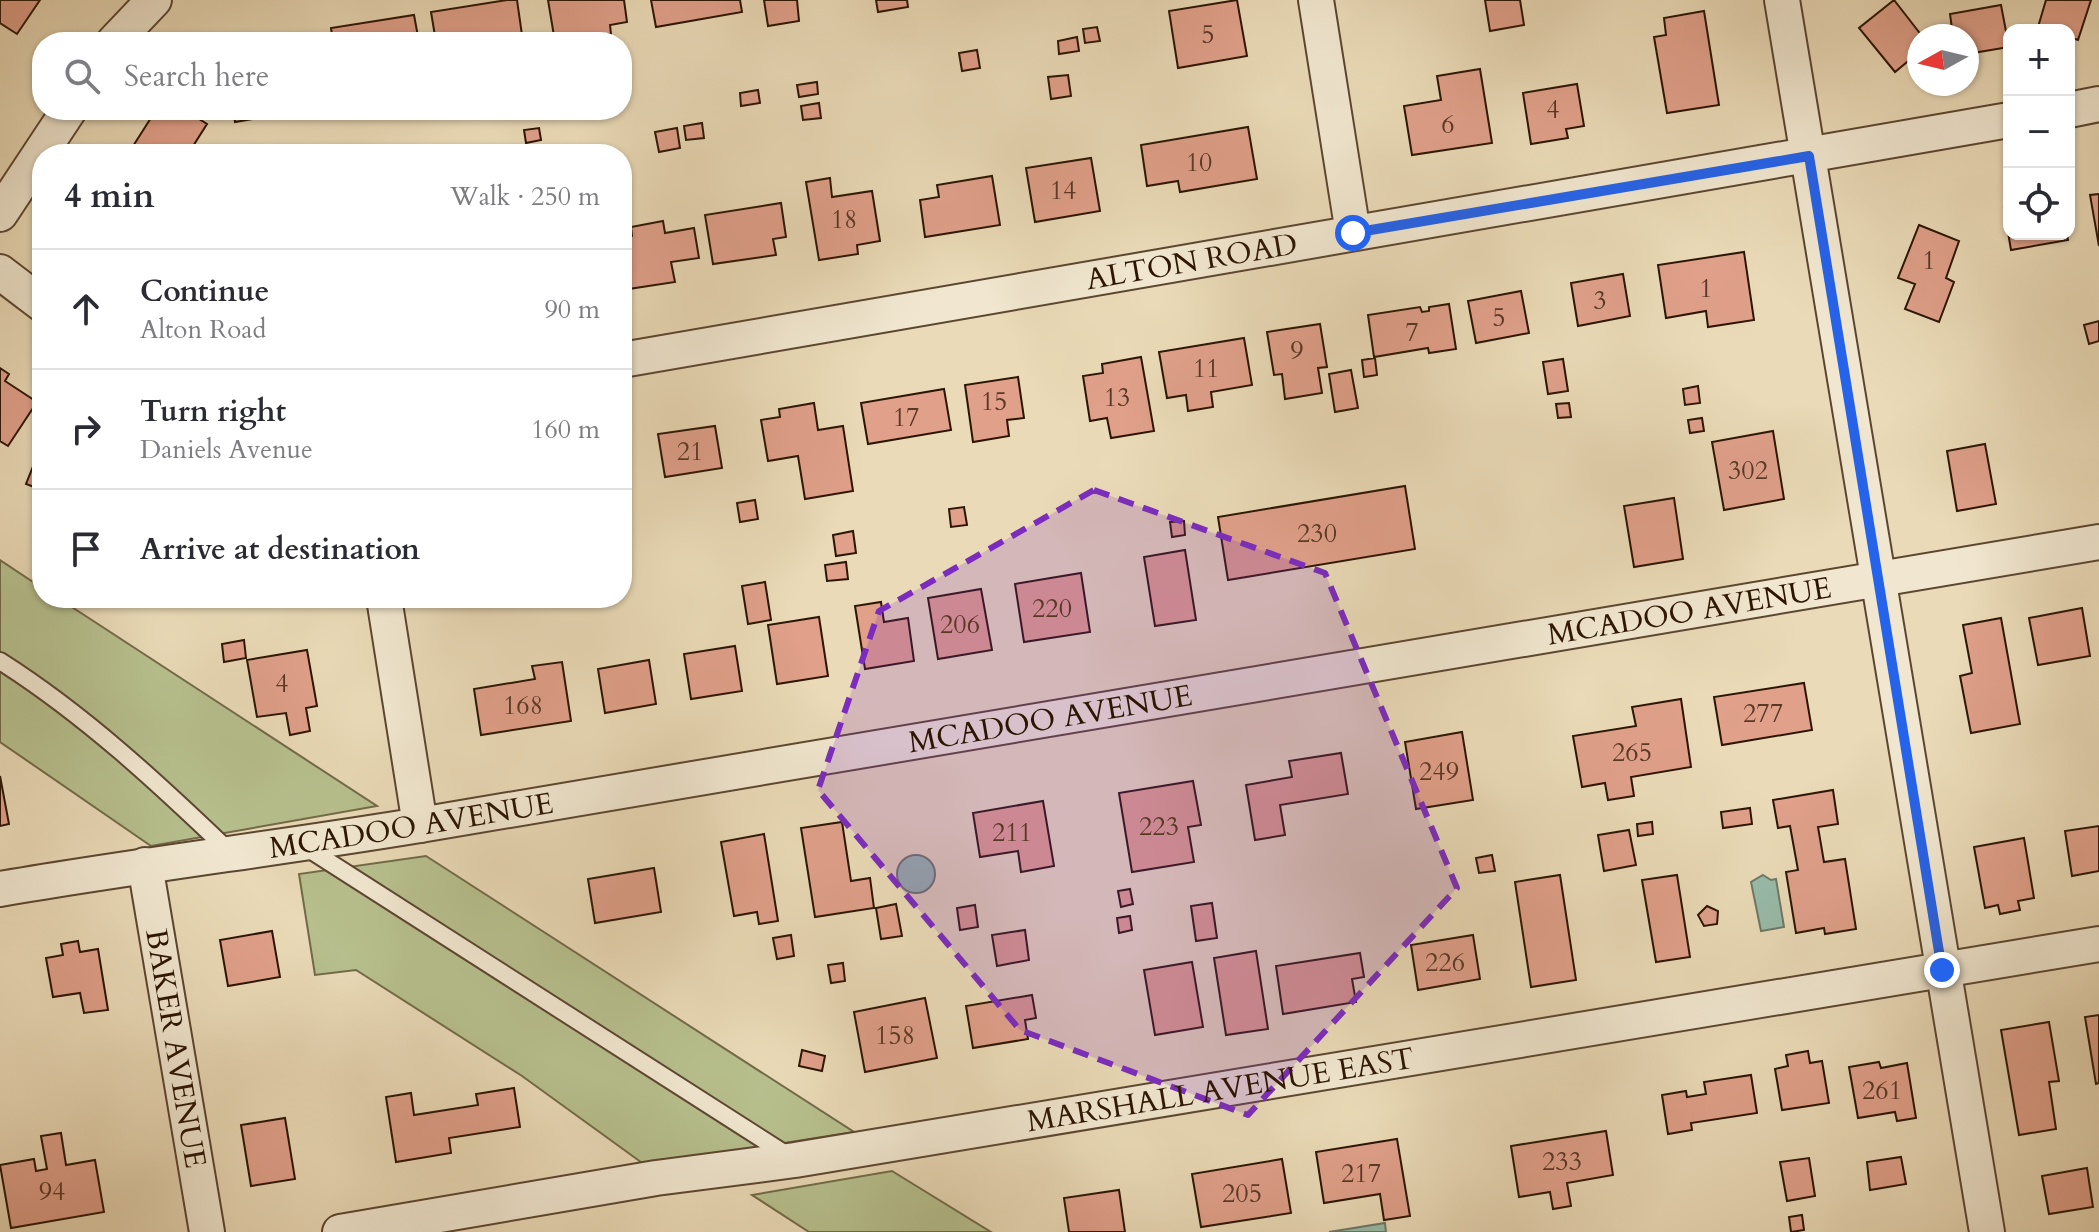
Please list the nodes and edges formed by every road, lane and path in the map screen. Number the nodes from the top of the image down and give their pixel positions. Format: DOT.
graph roads {
  1 [pos="154,0"];
  2 [pos="1316,0"];
  3 [pos="1782,0"];
  4 [pos="124,32"];
  5 [pos="2099,104"];
  6 [pos="2075,109"];
  7 [pos="62,120"];
  8 [pos="2003,121"];
  9 [pos="46,144"];
  10 [pos="1809,156"];
  11 [pos="32,166"];
  12 [pos="0,214"];
  13 [pos="1353,233"];
  14 [pos="0,272"];
  15 [pos="32,296"];
  16 [pos="632,358"];
  17 [pos="2099,542"];
  18 [pos="1879,578"];
  19 [pos="386,608"];
  20 [pos="0,661"];
  21 [pos="420,825"];
  22 [pos="302,845"];
  23 [pos="233,854"];
  24 [pos="145,865"];
  25 [pos="0,889"];
  26 [pos="2099,944"];
  27 [pos="1942,970"];
  28 [pos="795,1160"];
  29 [pos="207,1232"];
  30 [pos="340,1232"];
  31 [pos="1987,1232"];
  1 -- 4 [label="street"];
  2 -- 13 [label="street"];
  3 -- 10 [label="street"];
  5 -- 6 [label="street"];
  7 -- 9 [label="street"];
  8 -- 10 [label="street, ALTON ROAD"];
  10 -- 13 [label="street, ALTON ROAD"];
  10 -- 18 [label="street"];
  11 -- 12 [label="street"];
  13 -- 16 [label="street, ALTON ROAD"];
  14 -- 15 [label="street"];
  17 -- 18 [label="street, MCADOO AVENUE"];
  18 -- 21 [label="street, MCADOO AVENUE"];
  18 -- 27 [label="street"];
  19 -- 21 [label="street"];
  20 -- 23 [label="lane"];
  21 -- 22 [label="street, MCADOO AVENUE"];
  22 -- 23 [label="street, MCADOO AVENUE"];
  22 -- 28 [label="lane"];
  23 -- 24 [label="street, MCADOO AVENUE"];
  24 -- 25 [label="street, MCADOO AVENUE"];
  24 -- 29 [label="street, BAKER AVENUE"];
  26 -- 27 [label="street, MARSHALL AVENUE EAST"];
  27 -- 28 [label="street, MARSHALL AVENUE EAST"];
  27 -- 31 [label="street"];
  28 -- 30 [label="street, MARSHALL AVENUE EAST"];
}
